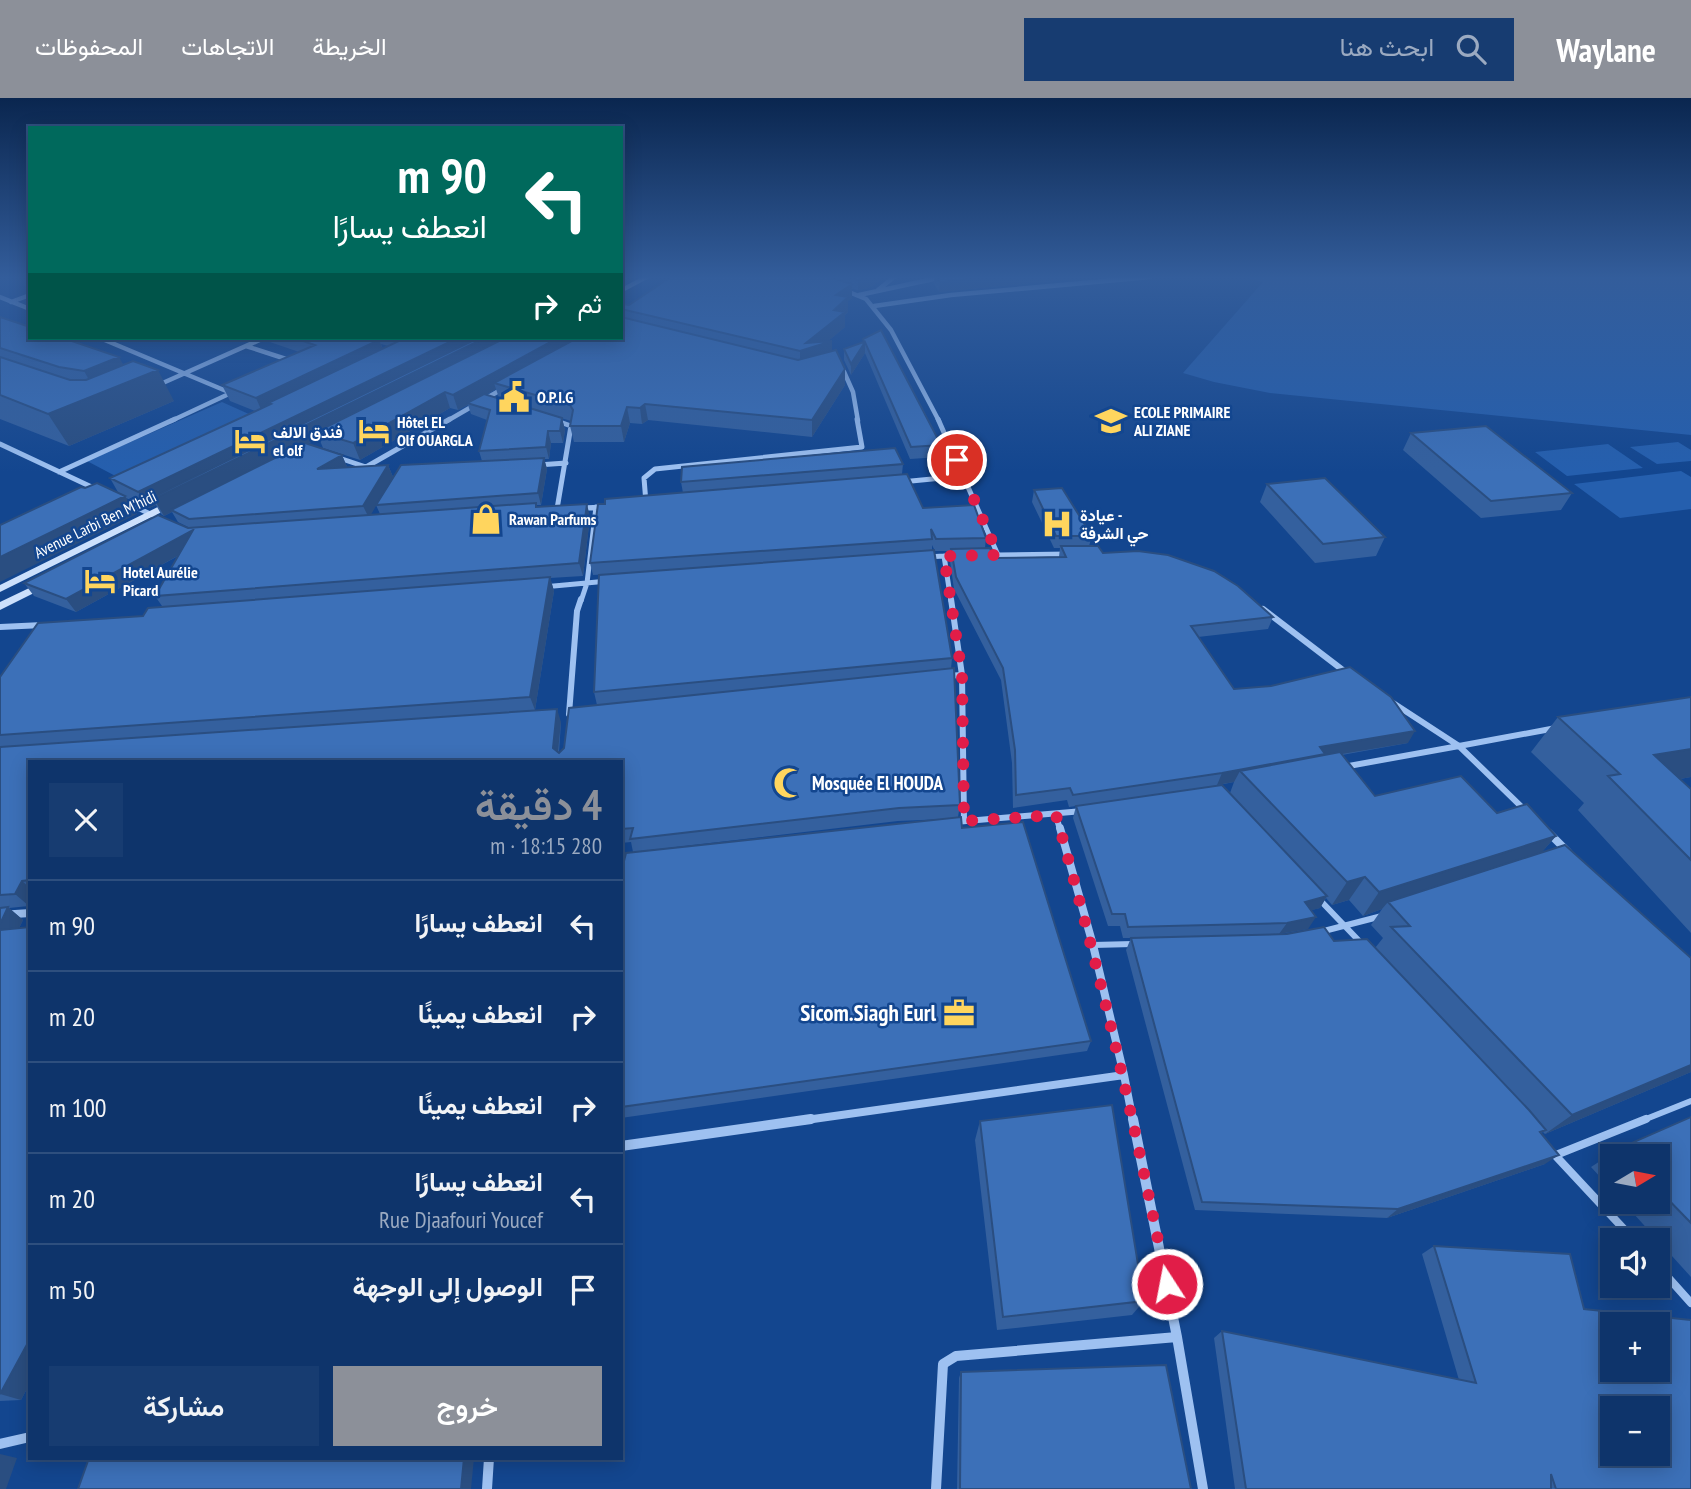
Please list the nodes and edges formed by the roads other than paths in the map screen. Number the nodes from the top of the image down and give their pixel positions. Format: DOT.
graph roads {
  1 [pos="110,342"];
  2 [pos="255,342"];
  3 [pos="897,342"];
  4 [pos="246,346"];
  5 [pos="838,358"];
  6 [pos="272,372"];
  7 [pos="188,373"];
  8 [pos="507,387"];
  9 [pos="152,388"];
  10 [pos="242,388"];
  11 [pos="231,393"];
  12 [pos="484,399"];
  13 [pos="497,403"];
  14 [pos="546,418"];
  15 [pos="0,444"];
  16 [pos="9,449"];
  17 [pos="0,452"];
  18 [pos="333,457"];
  19 [pos="566,463"];
  20 [pos="525,466"];
  21 [pos="59,472"];
  22 [pos="963,476"];
  23 [pos="894,482"];
  24 [pos="106,494"];
  25 [pos="188,496"];
  26 [pos="117,499"];
  27 [pos="660,503"];
  28 [pos="646,504"];
  29 [pos="634,505"];
  30 [pos="621,506"];
  31 [pos="596,507"];
  32 [pos="557,509"];
  33 [pos="544,510"];
  34 [pos="151,514"];
  35 [pos="174,521"];
  36 [pos="155,528"];
  37 [pos="966,554"];
  38 [pos="1076,554"];
  39 [pos="987,555"];
  40 [pos="998,555"];
  41 [pos="944,556"];
  42 [pos="919,557"];
  43 [pos="60,576"];
  44 [pos="614,581"];
  45 [pos="587,583"];
  46 [pos="532,587"];
  47 [pos="0,589"];
  48 [pos="1254,603"];
  49 [pos="0,606"];
  50 [pos="52,624"];
  51 [pos="0,627"];
  52 [pos="962,675"];
  53 [pos="935,677"];
  54 [pos="1354,677"];
  55 [pos="1389,700"];
  56 [pos="583,712"];
  57 [pos="570,713"];
  58 [pos="556,714"];
  59 [pos="568,725"];
  60 [pos="1568,726"];
  61 [pos="1459,746"];
  62 [pos="1339,767"];
  63 [pos="1096,809"];
  64 [pos="1056,815"];
  65 [pos="1534,818"];
  66 [pos="964,821"];
  67 [pos="950,823"];
  68 [pos="1543,827"];
  69 [pos="1571,855"];
  70 [pos="1558,859"];
  71 [pos="1311,891"];
  72 [pos="28,913"];
  73 [pos="1386,914"];
  74 [pos="0,915"];
  75 [pos="1346,927"];
  76 [pos="1306,935"];
  77 [pos="1146,944"];
  78 [pos="1093,945"];
  79 [pos="1364,947"];
  80 [pos="1124,1075"];
  81 [pos="1691,1101"];
  82 [pos="1547,1145"];
  83 [pos="623,1146"];
  84 [pos="1556,1155"];
  85 [pos="1622,1228"];
  86 [pos="1670,1280"];
  87 [pos="1691,1303"];
  88 [pos="1177,1337"];
  89 [pos="28,1437"];
  90 [pos="0,1444"];
  91 [pos="489,1460"];
  92 [pos="486,1489"];
  93 [pos="936,1489"];
  94 [pos="1203,1489"];
  1 -- 7 [label="street"];
  2 -- 4 [label="street"];
  3 -- 22 [label="street"];
  4 -- 6 [label="street"];
  4 -- 7 [label="street"];
  5 -- 28 [label="street"];
  7 -- 9 [label="street"];
  7 -- 11 [label="street"];
  8 -- 12 [label="street"];
  10 -- 11 [label="street"];
  11 -- 21 [label="street"];
  12 -- 13 [label="street"];
  12 -- 18 [label="street"];
  14 -- 19 [label="street"];
  15 -- 16 [label="street"];
  16 -- 17 [label="street"];
  16 -- 21 [label="street"];
  19 -- 20 [label="street"];
  19 -- 32 [label="street"];
  21 -- 24 [label="street"];
  22 -- 23 [label="street"];
  22 -- 40 [label="street"];
  25 -- 34 [label="main road, Avenue Larbi Ben M'hidi"];
  26 -- 34 [label="street"];
  27 -- 28 [label="street"];
  28 -- 29 [label="street"];
  30 -- 31 [label="street"];
  31 -- 32 [label="street"];
  31 -- 45 [label="street"];
  32 -- 33 [label="street"];
  34 -- 35 [label="street"];
  34 -- 47 [label="main road, Avenue Larbi Ben M'hidi"];
  35 -- 36 [label="main road, Avenue Larbi Ben M'hidi"];
  37 -- 41 [label="street"];
  38 -- 40 [label="street"];
  39 -- 40 [label="street"];
  41 -- 42 [label="street"];
  41 -- 52 [label="street"];
  43 -- 49 [label="main road, Avenue Larbi Ben M'hidi"];
  44 -- 45 [label="street"];
  45 -- 46 [label="street"];
  45 -- 57 [label="street"];
  48 -- 54 [label="street"];
  50 -- 51 [label="street"];
  52 -- 53 [label="street"];
  52 -- 66 [label="street"];
  55 -- 61 [label="street"];
  56 -- 57 [label="street"];
  57 -- 58 [label="street"];
  57 -- 59 [label="street"];
  60 -- 61 [label="street"];
  61 -- 62 [label="street"];
  61 -- 65 [label="street"];
  63 -- 64 [label="street"];
  64 -- 66 [label="street"];
  64 -- 78 [label="street"];
  66 -- 67 [label="street"];
  68 -- 69 [label="street"];
  69 -- 70 [label="lane"];
  71 -- 75 [label="lane"];
  72 -- 74 [label="street"];
  73 -- 75 [label="lane"];
  75 -- 76 [label="lane"];
  75 -- 79 [label="lane"];
  77 -- 78 [label="lane"];
  78 -- 80 [label="street"];
  80 -- 83 [label="street"];
  80 -- 88 [label="street"];
  81 -- 84 [label="lane"];
  82 -- 84 [label="lane"];
  84 -- 85 [label="lane"];
  86 -- 87 [label="lane"];
  88 -- 93 [label="street"];
  88 -- 94 [label="street"];
  89 -- 90 [label="street"];
  91 -- 92 [label="street"];
}
